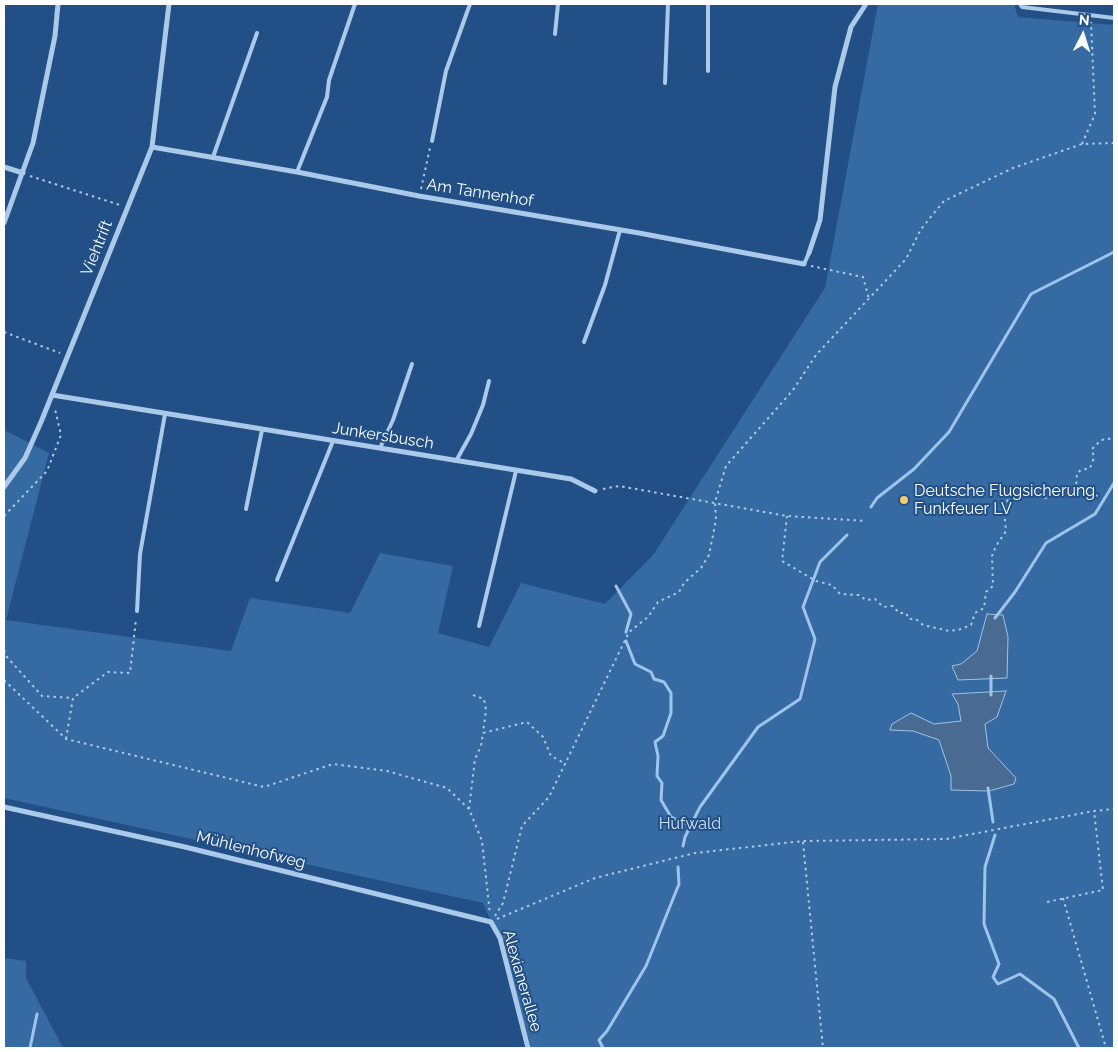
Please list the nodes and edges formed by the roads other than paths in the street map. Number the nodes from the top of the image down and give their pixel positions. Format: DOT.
graph roads {
  1 [pos="58,4"];
  2 [pos="169,4"];
  3 [pos="355,4"];
  4 [pos="470,4"];
  5 [pos="558,4"];
  6 [pos="668,4"];
  7 [pos="708,4"];
  8 [pos="866,4"];
  9 [pos="1020,4"];
  10 [pos="1114,18"];
  11 [pos="257,33"];
  12 [pos="555,34"];
  13 [pos="708,71"];
  14 [pos="665,83"];
  15 [pos="432,141"];
  16 [pos="152,147"];
  17 [pos="212,158"];
  18 [pos="4,167"];
  19 [pos="297,172"];
  20 [pos="23,173"];
  21 [pos="4,224"];
  22 [pos="620,230"];
  23 [pos="810,253"];
  24 [pos="804,264"];
  25 [pos="584,342"];
  26 [pos="412,364"];
  27 [pos="489,381"];
  28 [pos="52,395"];
  29 [pos="165,414"];
  30 [pos="262,430"];
  31 [pos="333,441"];
  32 [pos="380,448"];
  33 [pos="456,460"];
  34 [pos="516,470"];
  35 [pos="4,487"];
  36 [pos="596,491"];
  37 [pos="246,509"];
  38 [pos="277,580"];
  39 [pos="137,611"];
  40 [pos="479,626"];
  41 [pos="4,807"];
  42 [pos="491,922"];
  43 [pos="528,1048"];
  1 -- 20 [label="street"];
  2 -- 16 [label="street, Viehtrift"];
  3 -- 19 [label="lane"];
  4 -- 15 [label="lane"];
  5 -- 12 [label="lane"];
  6 -- 14 [label="lane"];
  7 -- 13 [label="lane"];
  8 -- 23 [label="street"];
  9 -- 10 [label="lane"];
  11 -- 17 [label="lane"];
  16 -- 17 [label="street, Am Tannenhof"];
  16 -- 28 [label="street, Viehtrift"];
  17 -- 19 [label="street, Am Tannenhof"];
  18 -- 20 [label="street"];
  19 -- 22 [label="street, Am Tannenhof"];
  20 -- 21 [label="street"];
  22 -- 24 [label="street, Am Tannenhof"];
  22 -- 25 [label="lane"];
  23 -- 24 [label="lane"];
  26 -- 32 [label="lane"];
  27 -- 33 [label="lane"];
  28 -- 29 [label="street, Junkersbusch"];
  28 -- 35 [label="street, Viehtrift"];
  29 -- 30 [label="street, Junkersbusch"];
  29 -- 39 [label="lane"];
  30 -- 31 [label="street, Junkersbusch"];
  30 -- 37 [label="lane"];
  31 -- 32 [label="street, Junkersbusch"];
  31 -- 38 [label="lane"];
  32 -- 33 [label="street, Junkersbusch"];
  33 -- 34 [label="street, Junkersbusch"];
  34 -- 36 [label="street, Junkersbusch"];
  34 -- 40 [label="lane"];
  41 -- 42 [label="street, Mühlenhofweg"];
  42 -- 43 [label="street, Alexianerallee"];
}
